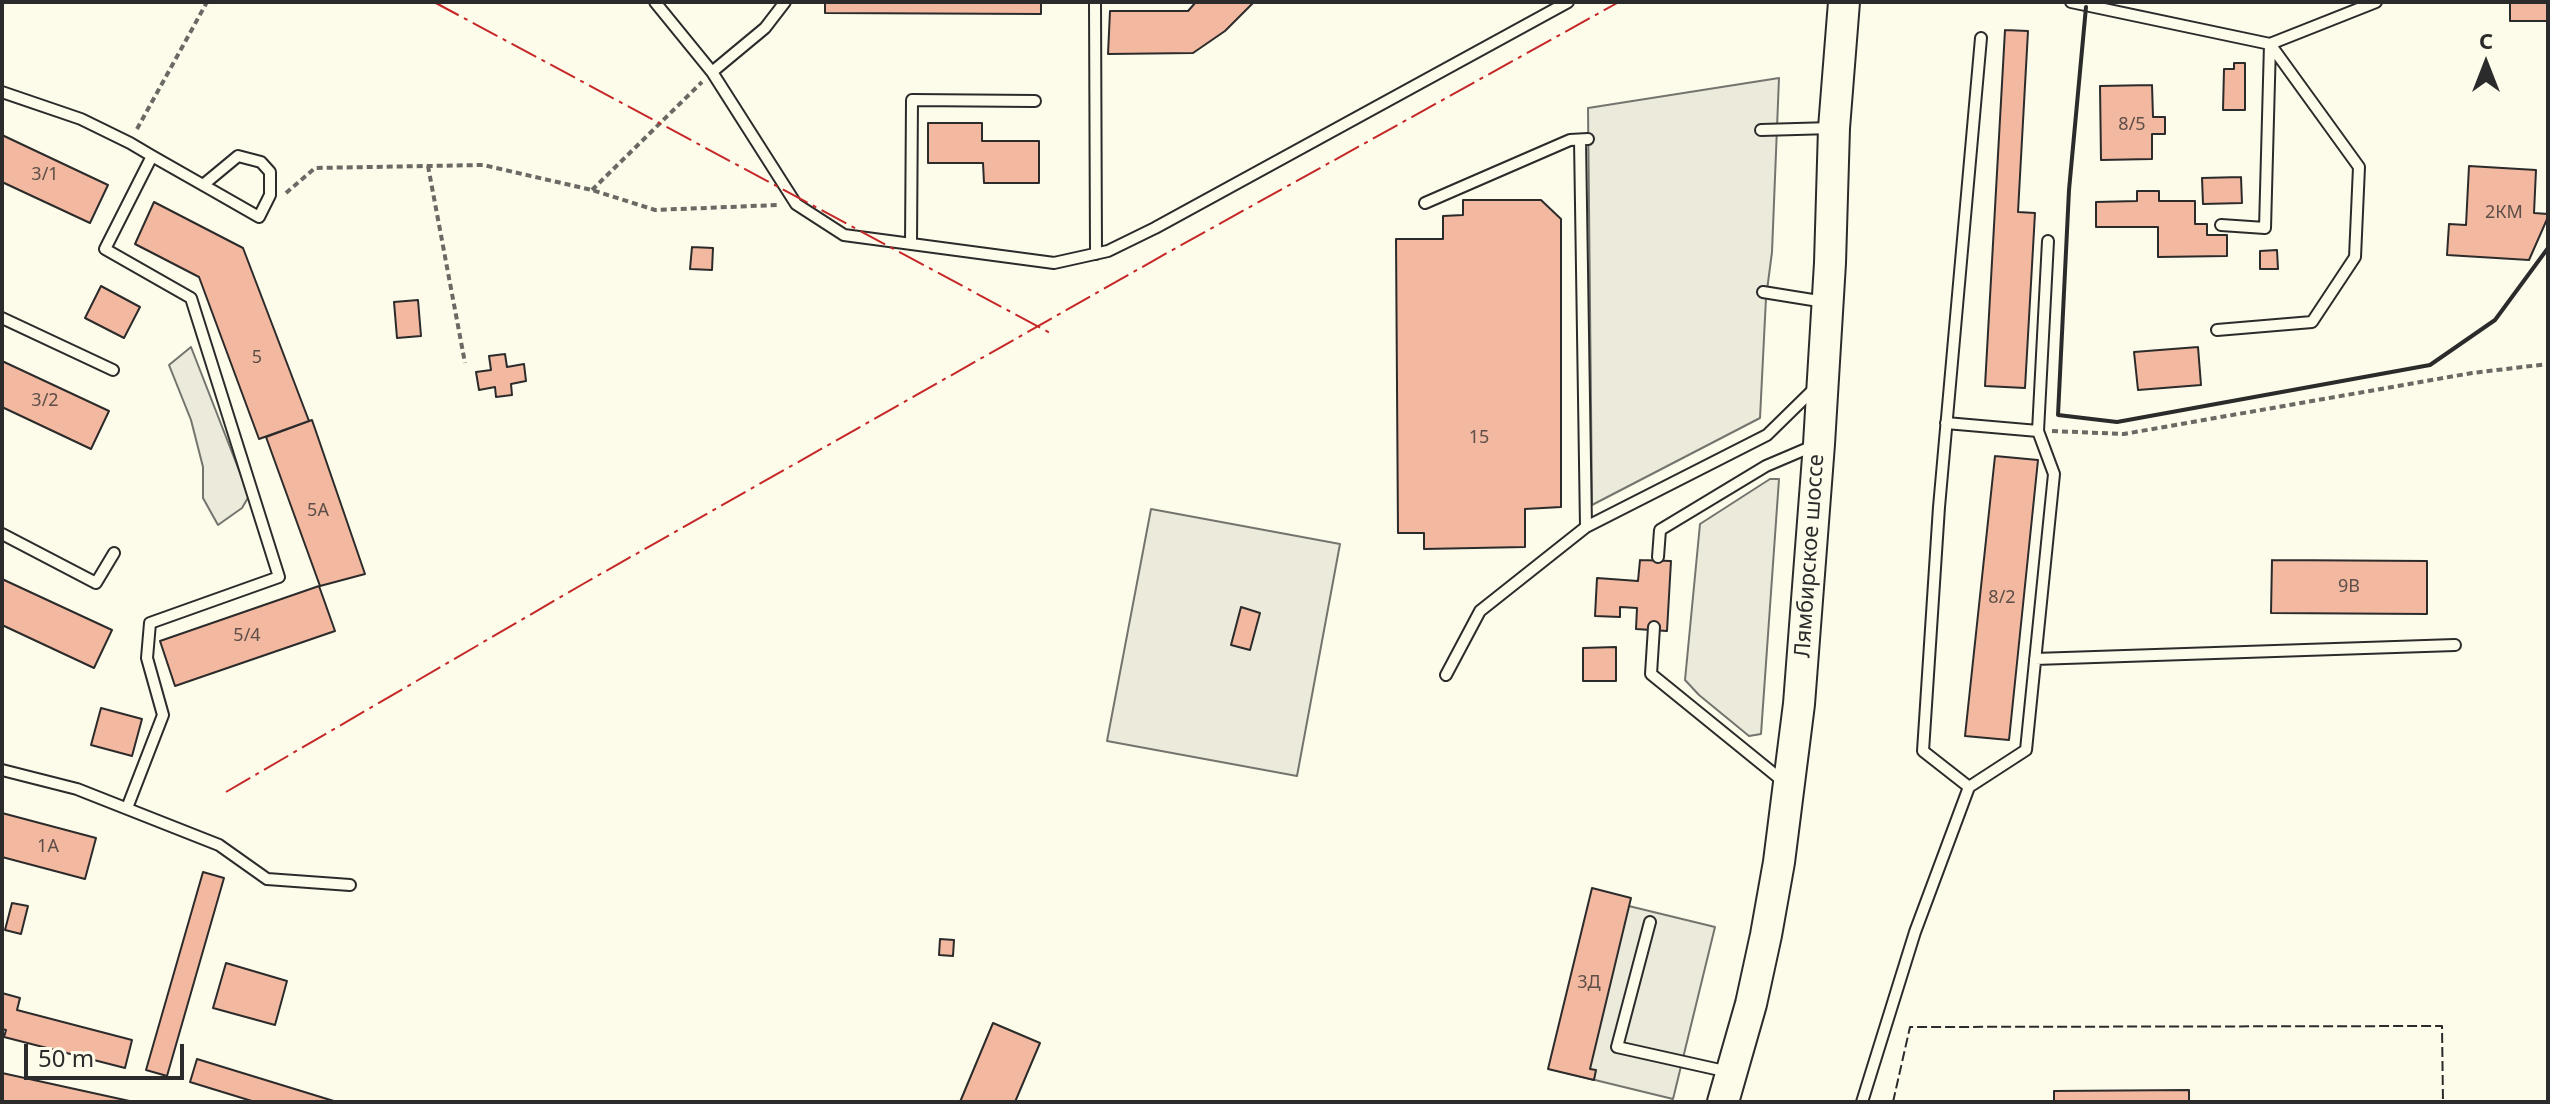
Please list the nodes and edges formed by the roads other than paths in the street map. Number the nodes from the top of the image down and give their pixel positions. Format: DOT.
graph roads {
  1 [pos="655,2"];
  2 [pos="785,2"];
  3 [pos="1095,2"];
  4 [pos="1568,2"];
  5 [pos="1844,2"];
  6 [pos="2071,2"];
  7 [pos="2376,2"];
  8 [pos="1981,38"];
  9 [pos="2270,44"];
  10 [pos="712,72"];
  11 [pos="2,92"];
  12 [pos="1035,101"];
  13 [pos="1834,128"];
  14 [pos="1761,130"];
  15 [pos="152,156"];
  16 [pos="203,185"];
  17 [pos="1425,203"];
  18 [pos="2221,225"];
  19 [pos="2048,241"];
  20 [pos="911,244"];
  21 [pos="1096,254"];
  22 [pos="1763,292"];
  23 [pos="1826,302"];
  24 [pos="2,318"];
  25 [pos="2217,330"];
  26 [pos="113,370"];
  27 [pos="1823,380"];
  28 [pos="1946,423"];
  29 [pos="2038,431"];
  30 [pos="1819,444"];
  31 [pos="1586,527"];
  32 [pos="2,534"];
  33 [pos="114,553"];
  34 [pos="1658,557"];
  35 [pos="1654,627"];
  36 [pos="2455,645"];
  37 [pos="2035,659"];
  38 [pos="1446,675"];
  39 [pos="2,770"];
  40 [pos="1789,787"];
  41 [pos="1969,787"];
  42 [pos="127,808"];
  43 [pos="350,885"];
  44 [pos="1650,922"];
  45 [pos="1731,1073"];
  46 [pos="1723,1102"];
  47 [pos="1862,1102"];
  1 -- 10 [label="lane"];
  2 -- 10 [label="lane"];
  3 -- 21 [label="lane"];
  4 -- 21 [label="lane"];
  5 -- 13 [label="main road, Лямбирское шоссе"];
  6 -- 9 [label="lane"];
  7 -- 9 [label="lane"];
  8 -- 28 [label="lane"];
  9 -- 18 [label="lane"];
  9 -- 25 [label="lane"];
  10 -- 20 [label="lane"];
  11 -- 15 [label="lane"];
  12 -- 20 [label="lane"];
  13 -- 14 [label="lane"];
  13 -- 23 [label="main road, Лямбирское шоссе"];
  15 -- 16 [label="lane"];
  15 -- 42 [label="lane"];
  16 -- 16 [label="lane"];
  17 -- 31 [label="lane"];
  19 -- 29 [label="lane"];
  20 -- 21 [label="lane"];
  22 -- 23 [label="lane"];
  23 -- 27 [label="main road, Лямбирское шоссе"];
  24 -- 26 [label="lane"];
  27 -- 30 [label="main road, Лямбирское шоссе"];
  27 -- 31 [label="lane"];
  28 -- 29 [label="lane"];
  28 -- 41 [label="lane"];
  29 -- 37 [label="lane"];
  30 -- 34 [label="lane"];
  30 -- 40 [label="main road, Лямбирское шоссе"];
  31 -- 38 [label="lane"];
  32 -- 33 [label="lane"];
  35 -- 40 [label="lane"];
  36 -- 37 [label="lane"];
  37 -- 41 [label="lane"];
  39 -- 42 [label="lane"];
  40 -- 45 [label="main road, Лямбирское шоссе"];
  41 -- 47 [label="lane"];
  42 -- 43 [label="lane"];
  44 -- 45 [label="lane"];
  45 -- 46 [label="main road, Лямбирское шоссе"];
}
